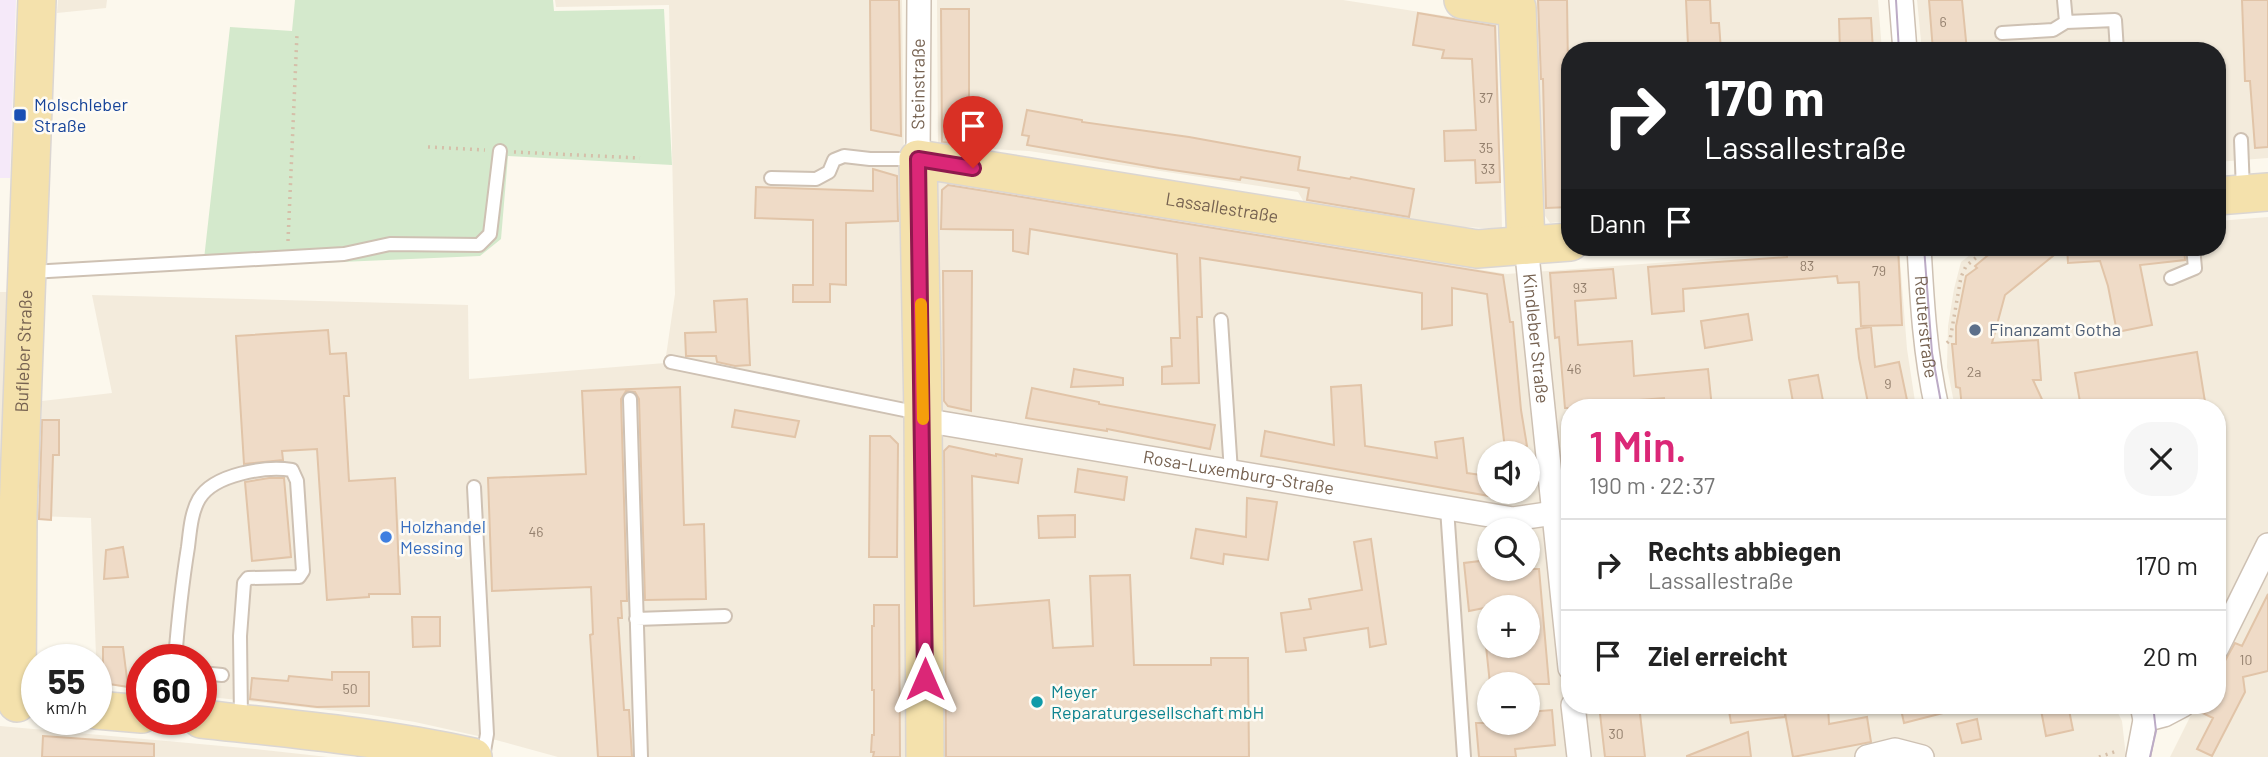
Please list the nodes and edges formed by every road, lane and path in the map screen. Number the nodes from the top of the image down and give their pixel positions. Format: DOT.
graph roads {
  1 [pos="37,0"];
  2 [pos="919,0"];
  3 [pos="1463,0"];
  4 [pos="1901,0"];
  5 [pos="2064,0"];
  6 [pos="2066,22"];
  7 [pos="2002,33"];
  8 [pos="298,34"];
  9 [pos="1904,42"];
  10 [pos="2116,42"];
  11 [pos="2241,140"];
  12 [pos="428,147"];
  13 [pos="500,151"];
  14 [pos="640,158"];
  15 [pos="918,159"];
  16 [pos="771,178"];
  17 [pos="2243,194"];
  18 [pos="1561,243"];
  19 [pos="1526,245"];
  20 [pos="1919,256"];
  21 [pos="1978,256"];
  22 [pos="2194,256"];
  23 [pos="288,257"];
  24 [pos="27,272"];
  25 [pos="2171,278"];
  26 [pos="1222,320"];
  27 [pos="1944,345"];
  28 [pos="671,362"];
  29 [pos="630,399"];
  30 [pos="1935,399"];
  31 [pos="923,417"];
  32 [pos="1230,472"];
  33 [pos="474,487"];
  34 [pos="1447,508"];
  35 [pos="1554,513"];
  36 [pos="2268,545"];
  37 [pos="1561,581"];
  38 [pos="725,616"];
  39 [pos="636,619"];
  40 [pos="2226,630"];
  41 [pos="176,644"];
  42 [pos="217,675"];
  43 [pos="222,675"];
  44 [pos="18,703"];
  45 [pos="1574,714"];
  46 [pos="2144,714"];
  47 [pos="217,721"];
  48 [pos="241,723"];
  49 [pos="2130,753"];
  50 [pos="473,757"];
  51 [pos="483,757"];
  52 [pos="641,757"];
  53 [pos="925,757"];
  54 [pos="1464,757"];
  55 [pos="1579,757"];
  56 [pos="1867,757"];
  57 [pos="1922,757"];
  58 [pos="2099,757"];
  1 -- 24 [label="main road, Bufleber Straße"];
  2 -- 15 [label="street, Steinstraße"];
  3 -- 19 [label="main road, Kindleber Straße"];
  4 -- 9 [label="street"];
  5 -- 6 [label="lane"];
  6 -- 7 [label="lane"];
  6 -- 10 [label="lane"];
  8 -- 23 [label="path"];
  11 -- 17 [label="lane"];
  12 -- 13 [label="path"];
  13 -- 14 [label="path"];
  13 -- 23 [label="lane"];
  15 -- 16 [label="lane"];
  15 -- 19 [label="main road, Lassallestraße"];
  15 -- 31 [label="main road, Steinstraße"];
  18 -- 19 [label="main road, Lassallestraße"];
  19 -- 35 [label="street, Kindleber Straße"];
  20 -- 30 [label="street, Reuterstraße"];
  21 -- 27 [label="path"];
  22 -- 25 [label="lane"];
  23 -- 24 [label="lane"];
  24 -- 44 [label="main road, Bufleber Straße"];
  26 -- 32 [label="lane"];
  28 -- 31 [label="lane"];
  29 -- 39 [label="lane"];
  31 -- 32 [label="street, Rosa-Luxemburg-Straße"];
  31 -- 53 [label="main road, Steinstraße"];
  32 -- 34 [label="street, Rosa-Luxemburg-Straße"];
  33 -- 51 [label="lane"];
  34 -- 35 [label="street, Rosa-Luxemburg-Straße"];
  34 -- 54 [label="lane"];
  35 -- 37 [label="street, Kindleber Straße"];
  36 -- 40 [label="street"];
  38 -- 39 [label="lane"];
  39 -- 52 [label="lane"];
  41 -- 48 [label="lane"];
  42 -- 43 [label="lane"];
  45 -- 55 [label="street"];
  46 -- 49 [label="street"];
  47 -- 48 [label="main road"];
  48 -- 50 [label="main road"];
  49 -- 58 [label="path"];
  56 -- 57 [label="street"];
}
